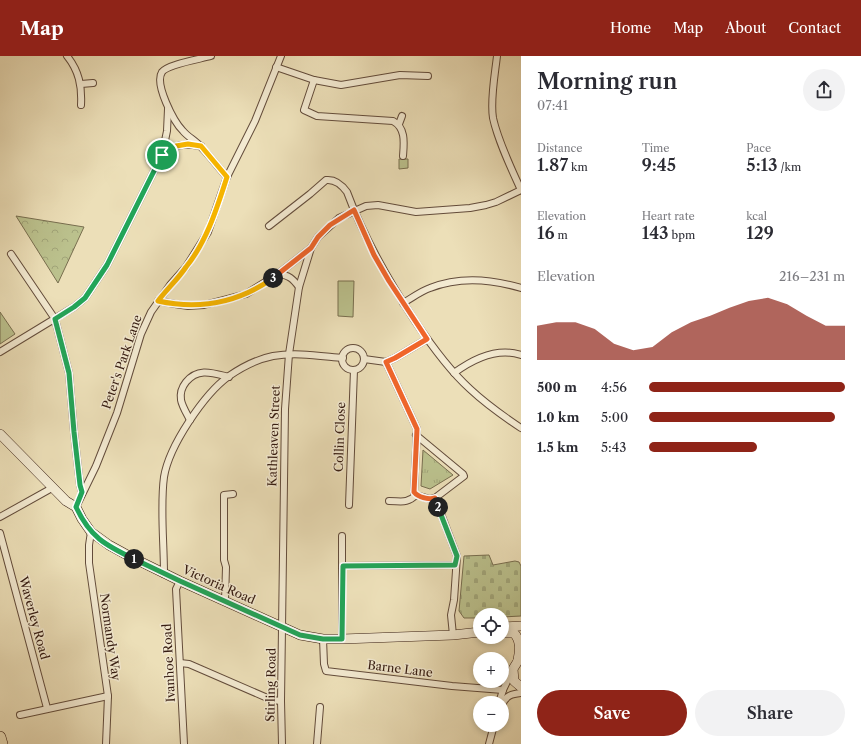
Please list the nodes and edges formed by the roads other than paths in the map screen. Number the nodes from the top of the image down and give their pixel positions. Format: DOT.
graph roads {
  1 [pos="68,56"];
  2 [pos="211,56"];
  3 [pos="281,56"];
  4 [pos="497,56"];
  5 [pos="276,67"];
  6 [pos="428,76"];
  7 [pos="314,80"];
  8 [pos="93,83"];
  9 [pos="81,84"];
  10 [pos="81,105"];
  11 [pos="168,109"];
  12 [pos="402,116"];
  13 [pos="399,124"];
  14 [pos="201,146"];
  15 [pos="162,155"];
  16 [pos="403,156"];
  17 [pos="227,177"];
  18 [pos="521,190"];
  19 [pos="354,210"];
  20 [pos="269,226"];
  21 [pos="311,248"];
  22 [pos="10,254"];
  23 [pos="278,274"];
  24 [pos="300,287"];
  25 [pos="521,288"];
  26 [pos="158,301"];
  27 [pos="403,303"];
  28 [pos="55,319"];
  29 [pos="427,339"];
  30 [pos="0,352"];
  31 [pos="289,354"];
  32 [pos="521,355"];
  33 [pos="342,358"];
  34 [pos="364,359"];
  35 [pos="386,362"];
  36 [pos="354,370"];
  37 [pos="454,373"];
  38 [pos="229,377"];
  39 [pos="190,420"];
  40 [pos="521,428"];
  41 [pos="0,434"];
  42 [pos="416,435"];
  43 [pos="52,488"];
  44 [pos="82,492"];
  45 [pos="233,494"];
  46 [pos="416,495"];
  47 [pos="435,498"];
  48 [pos="389,501"];
  49 [pos="349,504"];
  50 [pos="76,507"];
  51 [pos="0,517"];
  52 [pos="91,532"];
  53 [pos="0,533"];
  54 [pos="342,536"];
  55 [pos="455,565"];
  56 [pos="343,566"];
  57 [pos="164,574"];
  58 [pos="180,581"];
  59 [pos="225,601"];
  60 [pos="521,626"];
  61 [pos="283,627"];
  62 [pos="509,627"];
  63 [pos="473,633"];
  64 [pos="509,633"];
  65 [pos="453,635"];
  66 [pos="323,639"];
  67 [pos="342,639"];
  68 [pos="519,658"];
  69 [pos="180,663"];
  70 [pos="513,669"];
  71 [pos="521,687"];
  72 [pos="503,690"];
  73 [pos="521,693"];
  74 [pos="108,696"];
  75 [pos="501,696"];
  76 [pos="509,696"];
  77 [pos="281,701"];
  78 [pos="47,708"];
  79 [pos="318,710"];
  80 [pos="20,714"];
  81 [pos="492,732"];
  82 [pos="0,737"];
  83 [pos="2,744"];
  84 [pos="106,744"];
  85 [pos="184,744"];
  86 [pos="282,744"];
  87 [pos="317,744"];
  88 [pos="489,744"];
  1 -- 9 [label="street"];
  2 -- 11 [label="street"];
  3 -- 5 [label="street, Peter's Park Lane"];
  4 -- 18 [label="street"];
  5 -- 7 [label="street"];
  5 -- 17 [label="street, Peter's Park Lane"];
  6 -- 7 [label="street"];
  7 -- 13 [label="street"];
  8 -- 9 [label="street"];
  9 -- 10 [label="street"];
  11 -- 14 [label="street"];
  11 -- 15 [label="street"];
  12 -- 13 [label="street"];
  13 -- 16 [label="street"];
  14 -- 15 [label="street"];
  14 -- 17 [label="street"];
  15 -- 28 [label="street"];
  17 -- 26 [label="street, Peter's Park Lane"];
  18 -- 19 [label="street"];
  19 -- 20 [label="street"];
  19 -- 21 [label="street"];
  19 -- 27 [label="street"];
  21 -- 23 [label="street"];
  21 -- 24 [label="street, Kathleaven Street"];
  22 -- 28 [label="street"];
  23 -- 24 [label="street"];
  23 -- 26 [label="street"];
  24 -- 31 [label="street, Kathleaven Street"];
  25 -- 27 [label="street"];
  26 -- 44 [label="street, Peter's Park Lane"];
  27 -- 29 [label="street"];
  28 -- 30 [label="street"];
  28 -- 44 [label="street"];
  29 -- 35 [label="street"];
  29 -- 37 [label="street"];
  31 -- 33 [label="street"];
  31 -- 38 [label="street"];
  31 -- 61 [label="street, Kathleaven Street"];
  32 -- 37 [label="street"];
  33 -- 34 [label="street"];
  33 -- 36 [label="street"];
  34 -- 35 [label="street"];
  34 -- 36 [label="street"];
  35 -- 42 [label="street"];
  36 -- 49 [label="street, Collin Close"];
  37 -- 40 [label="street"];
  38 -- 39 [label="street"];
  38 -- 39 [label="street"];
  39 -- 57 [label="street"];
  41 -- 43 [label="street, Victoria Road"];
  42 -- 46 [label="street"];
  42 -- 47 [label="street"];
  43 -- 50 [label="street, Victoria Road"];
  43 -- 51 [label="street"];
  44 -- 50 [label="street, Peter's Park Lane"];
  45 -- 59 [label="street"];
  46 -- 47 [label="street"];
  46 -- 48 [label="street"];
  47 -- 55 [label="street"];
  50 -- 52 [label="street, Victoria Road"];
  52 -- 57 [label="street, Victoria Road"];
  52 -- 74 [label="street, Normandy Way"];
  53 -- 78 [label="street, Waverley Road"];
  54 -- 56 [label="street"];
  55 -- 56 [label="street"];
  55 -- 65 [label="street"];
  56 -- 67 [label="street"];
  57 -- 58 [label="street, Victoria Road"];
  58 -- 59 [label="street, Victoria Road"];
  58 -- 69 [label="street, Ivanhoe Road"];
  59 -- 61 [label="street, Victoria Road"];
  60 -- 62 [label="street"];
  61 -- 66 [label="street, Victoria Road"];
  61 -- 77 [label="street, Stirling Road"];
  63 -- 65 [label="street, Victoria Road"];
  64 -- 68 [label="street"];
  65 -- 67 [label="street, Victoria Road"];
  66 -- 67 [label="street, Victoria Road"];
  66 -- 72 [label="street, Barne Lane"];
  68 -- 70 [label="street"];
  69 -- 77 [label="street"];
  69 -- 85 [label="street, Ivanhoe Road"];
  70 -- 71 [label="street"];
  70 -- 72 [label="street"];
  72 -- 75 [label="street"];
  73 -- 76 [label="street"];
  74 -- 78 [label="street"];
  74 -- 84 [label="street, Normandy Way"];
  77 -- 86 [label="street, Stirling Road"];
  78 -- 80 [label="street"];
  79 -- 87 [label="street"];
  81 -- 88 [label="street"];
  82 -- 83 [label="highway"];
}
